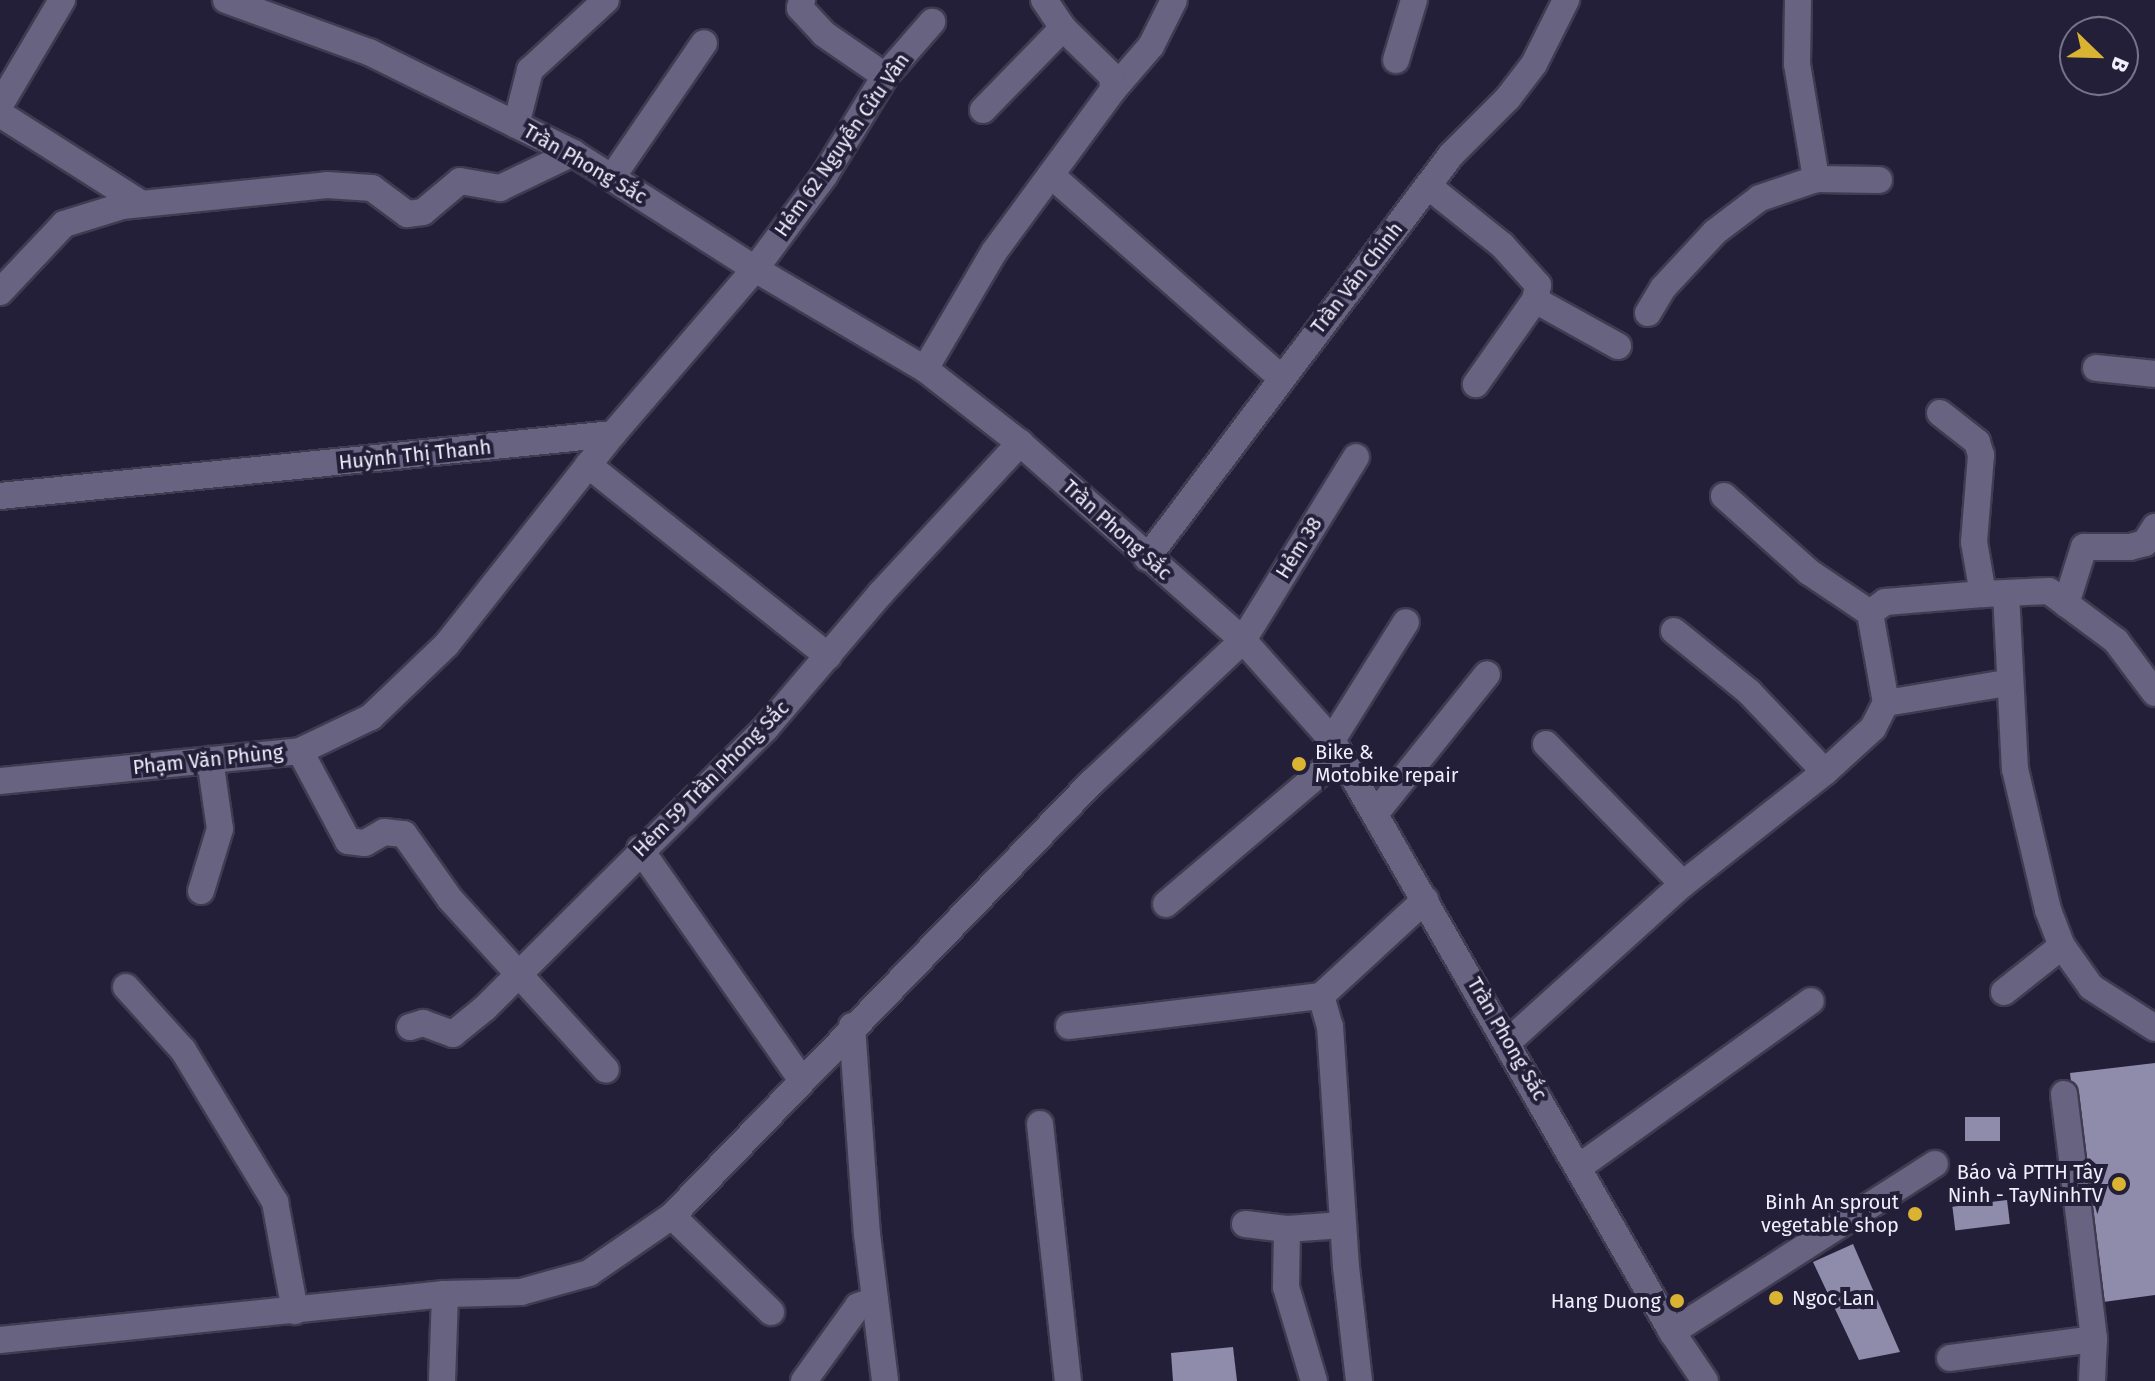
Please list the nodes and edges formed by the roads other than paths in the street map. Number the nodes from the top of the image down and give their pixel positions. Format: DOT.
graph roads {
  1 [pos="62,0"];
  2 [pos="226,0"];
  3 [pos="606,0"];
  4 [pos="802,0"];
  5 [pos="1044,0"];
  6 [pos="1174,0"];
  7 [pos="1414,0"];
  8 [pos="1566,0"];
  9 [pos="1798,0"];
  10 [pos="932,22"];
  11 [pos="1063,28"];
  12 [pos="704,43"];
  13 [pos="1396,60"];
  14 [pos="885,76"];
  15 [pos="1113,90"];
  16 [pos="0,105"];
  17 [pos="983,110"];
  18 [pos="0,114"];
  19 [pos="516,125"];
  20 [pos="573,153"];
  21 [pos="1051,175"];
  22 [pos="613,176"];
  23 [pos="1816,179"];
  24 [pos="1879,180"];
  25 [pos="1428,186"];
  26 [pos="142,204"];
  27 [pos="755,269"];
  28 [pos="0,292"];
  29 [pos="1535,300"];
  30 [pos="1648,313"];
  31 [pos="1618,346"];
  32 [pos="2096,368"];
  33 [pos="925,369"];
  34 [pos="2155,374"];
  35 [pos="1280,377"];
  36 [pos="1476,384"];
  37 [pos="1940,413"];
  38 [pos="613,434"];
  39 [pos="1020,443"];
  40 [pos="1356,457"];
  41 [pos="588,465"];
  42 [pos="0,496"];
  43 [pos="1724,496"];
  44 [pos="2155,527"];
  45 [pos="1147,558"];
  46 [pos="1994,593"];
  47 [pos="2066,604"];
  48 [pos="1870,613"];
  49 [pos="1406,622"];
  50 [pos="1674,631"];
  51 [pos="1243,640"];
  52 [pos="828,656"];
  53 [pos="1487,674"];
  54 [pos="2007,683"];
  55 [pos="2155,693"];
  56 [pos="1886,703"];
  57 [pos="1546,744"];
  58 [pos="1336,748"];
  59 [pos="300,751"];
  60 [pos="210,760"];
  61 [pos="1825,772"];
  62 [pos="0,781"];
  63 [pos="1375,814"];
  64 [pos="640,849"];
  65 [pos="1683,884"];
  66 [pos="201,891"];
  67 [pos="1425,900"];
  68 [pos="1166,904"];
  69 [pos="2062,946"];
  70 [pos="519,975"];
  71 [pos="126,987"];
  72 [pos="2004,992"];
  73 [pos="1321,996"];
  74 [pos="1811,1001"];
  75 [pos="852,1026"];
  76 [pos="1069,1026"];
  77 [pos="410,1027"];
  78 [pos="2155,1028"];
  79 [pos="1509,1041"];
  80 [pos="606,1070"];
  81 [pos="801,1079"];
  82 [pos="2064,1094"];
  83 [pos="1040,1124"];
  84 [pos="1935,1164"];
  85 [pos="1579,1167"];
  86 [pos="672,1216"];
  87 [pos="1245,1224"];
  88 [pos="1343,1225"];
  89 [pos="1287,1229"];
  90 [pos="445,1294"];
  91 [pos="875,1300"];
  92 [pos="295,1311"];
  93 [pos="771,1312"];
  94 [pos="1672,1332"];
  95 [pos="2094,1339"];
  96 [pos="0,1340"];
  97 [pos="1950,1358"];
  98 [pos="442,1381"];
  99 [pos="804,1381"];
  100 [pos="885,1381"];
  101 [pos="1068,1381"];
  102 [pos="1314,1381"];
  103 [pos="1359,1381"];
  104 [pos="1705,1381"];
  105 [pos="2092,1381"];
  1 -- 16 [label="street"];
  2 -- 19 [label="street, Trần Phong Sắc"];
  3 -- 19 [label="street"];
  4 -- 14 [label="street"];
  5 -- 11 [label="street"];
  6 -- 15 [label="street"];
  7 -- 13 [label="street"];
  8 -- 25 [label="street, Trần Văn Chính"];
  9 -- 23 [label="street"];
  10 -- 14 [label="street, Hẻm 62 Nguyễn Cửu Vân"];
  11 -- 15 [label="street"];
  11 -- 17 [label="street"];
  12 -- 22 [label="street"];
  14 -- 27 [label="street, Hẻm 62 Nguyễn Cửu Vân"];
  15 -- 21 [label="street"];
  18 -- 26 [label="street"];
  19 -- 20 [label="street, Trần Phong Sắc"];
  20 -- 22 [label="street, Trần Phong Sắc"];
  20 -- 26 [label="street"];
  21 -- 33 [label="street"];
  21 -- 35 [label="street"];
  22 -- 27 [label="street, Trần Phong Sắc"];
  23 -- 24 [label="street"];
  23 -- 30 [label="street"];
  25 -- 29 [label="street"];
  25 -- 35 [label="street, Trần Văn Chính"];
  26 -- 28 [label="street"];
  27 -- 33 [label="street, Trần Phong Sắc"];
  27 -- 38 [label="street"];
  29 -- 31 [label="street"];
  29 -- 36 [label="street"];
  32 -- 34 [label="street"];
  33 -- 39 [label="street, Trần Phong Sắc"];
  35 -- 45 [label="street, Trần Văn Chính"];
  37 -- 46 [label="street"];
  38 -- 41 [label="street, Phạm Văn Phùng"];
  38 -- 42 [label="street, Huỳnh Thị Thanh"];
  39 -- 45 [label="street, Trần Phong Sắc"];
  39 -- 52 [label="street, Hẻm 59 Trần Phong Sắc"];
  40 -- 51 [label="street, Hẻm 38"];
  41 -- 52 [label="street"];
  41 -- 59 [label="street, Phạm Văn Phùng"];
  43 -- 48 [label="street"];
  44 -- 47 [label="street"];
  45 -- 51 [label="street, Trần Phong Sắc"];
  46 -- 47 [label="street"];
  46 -- 48 [label="street"];
  46 -- 54 [label="street"];
  47 -- 55 [label="street"];
  48 -- 56 [label="street"];
  49 -- 58 [label="street"];
  50 -- 61 [label="street"];
  51 -- 58 [label="street, Trần Phong Sắc"];
  51 -- 75 [label="street, Hẻm 38"];
  52 -- 64 [label="street, Hẻm 59 Trần Phong Sắc"];
  53 -- 63 [label="street"];
  54 -- 56 [label="street"];
  54 -- 69 [label="street"];
  56 -- 61 [label="street"];
  57 -- 65 [label="street"];
  58 -- 63 [label="street, Trần Phong Sắc"];
  58 -- 68 [label="street"];
  59 -- 60 [label="street, Phạm Văn Phùng"];
  59 -- 70 [label="street"];
  60 -- 62 [label="street, Phạm Văn Phùng"];
  60 -- 66 [label="street"];
  61 -- 65 [label="street"];
  63 -- 67 [label="street, Trần Phong Sắc"];
  64 -- 70 [label="street, Hẻm 59 Trần Phong Sắc"];
  64 -- 81 [label="street"];
  65 -- 79 [label="street"];
  67 -- 73 [label="street"];
  67 -- 79 [label="street, Trần Phong Sắc"];
  69 -- 72 [label="street"];
  69 -- 78 [label="street"];
  70 -- 77 [label="street, Hẻm 59 Trần Phong Sắc"];
  70 -- 80 [label="street"];
  71 -- 92 [label="street"];
  73 -- 76 [label="street"];
  73 -- 88 [label="street"];
  74 -- 85 [label="street"];
  75 -- 81 [label="street, Hẻm 38"];
  75 -- 91 [label="street"];
  79 -- 85 [label="street, Trần Phong Sắc"];
  81 -- 86 [label="street, Hẻm 38"];
  82 -- 95 [label="street"];
  83 -- 101 [label="street"];
  84 -- 94 [label="street"];
  85 -- 94 [label="street, Trần Phong Sắc"];
  86 -- 90 [label="street, Hẻm 38"];
  86 -- 93 [label="street"];
  87 -- 89 [label="street"];
  88 -- 89 [label="street"];
  88 -- 103 [label="street"];
  89 -- 102 [label="street"];
  90 -- 92 [label="street, Hẻm 38"];
  90 -- 98 [label="street"];
  91 -- 99 [label="street"];
  91 -- 100 [label="street"];
  92 -- 96 [label="street, Hẻm 38"];
  94 -- 104 [label="street, Trần Phong Sắc"];
  95 -- 97 [label="street"];
  95 -- 105 [label="street"];
}
